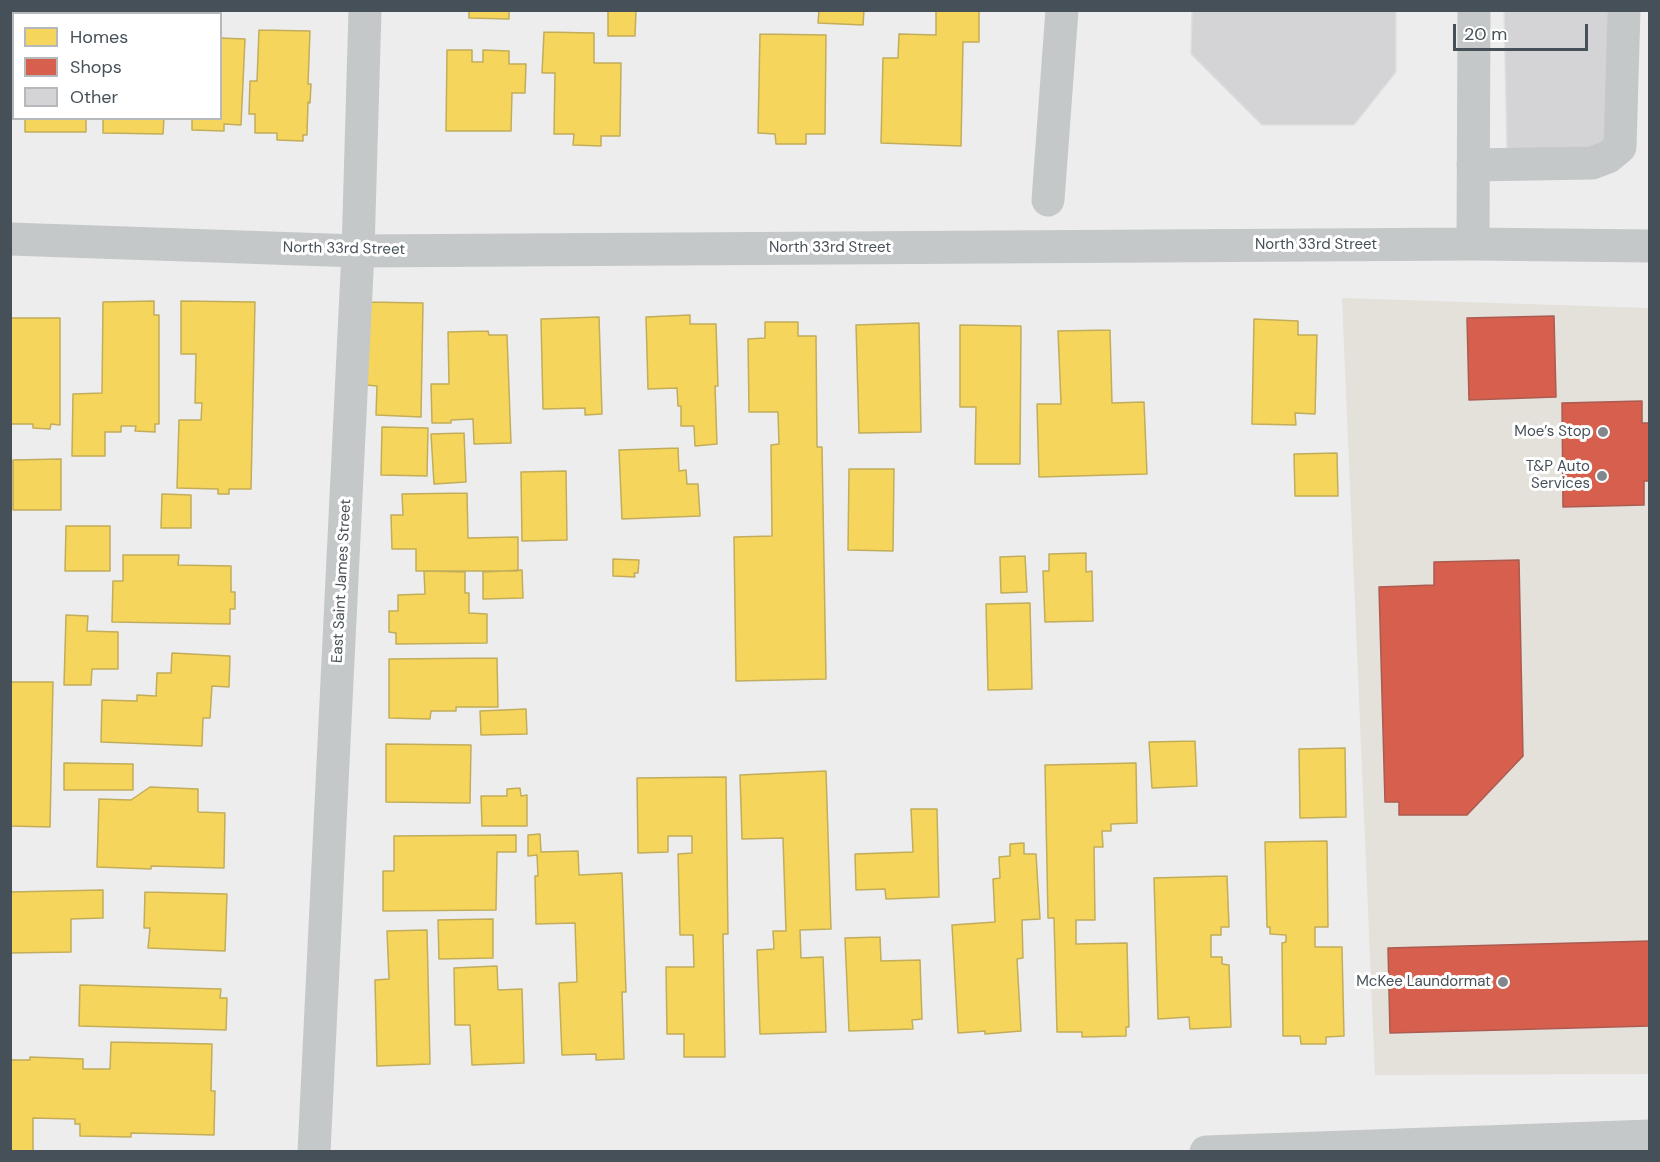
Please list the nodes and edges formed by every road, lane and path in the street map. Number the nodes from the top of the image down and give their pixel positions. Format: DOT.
graph roads {
  1 [pos="365,10"];
  2 [pos="1062,10"];
  3 [pos="1474,10"];
  4 [pos="1624,10"];
  5 [pos="1473,165"];
  6 [pos="1048,200"];
  7 [pos="10,239"];
  8 [pos="1473,244"];
  9 [pos="1650,246"];
  10 [pos="358,250"];
  11 [pos="1650,1136"];
  12 [pos="314,1152"];
  13 [pos="1206,1152"];
  1 -- 10 [label="street, East Saint James Street"];
  2 -- 6 [label="street"];
  3 -- 5 [label="street"];
  4 -- 5 [label="street"];
  5 -- 8 [label="street"];
  7 -- 10 [label="street, North 33rd Street"];
  8 -- 9 [label="street, North 33rd Street"];
  8 -- 10 [label="street, North 33rd Street"];
  10 -- 12 [label="street, East Saint James Street"];
  11 -- 13 [label="street"];
}
